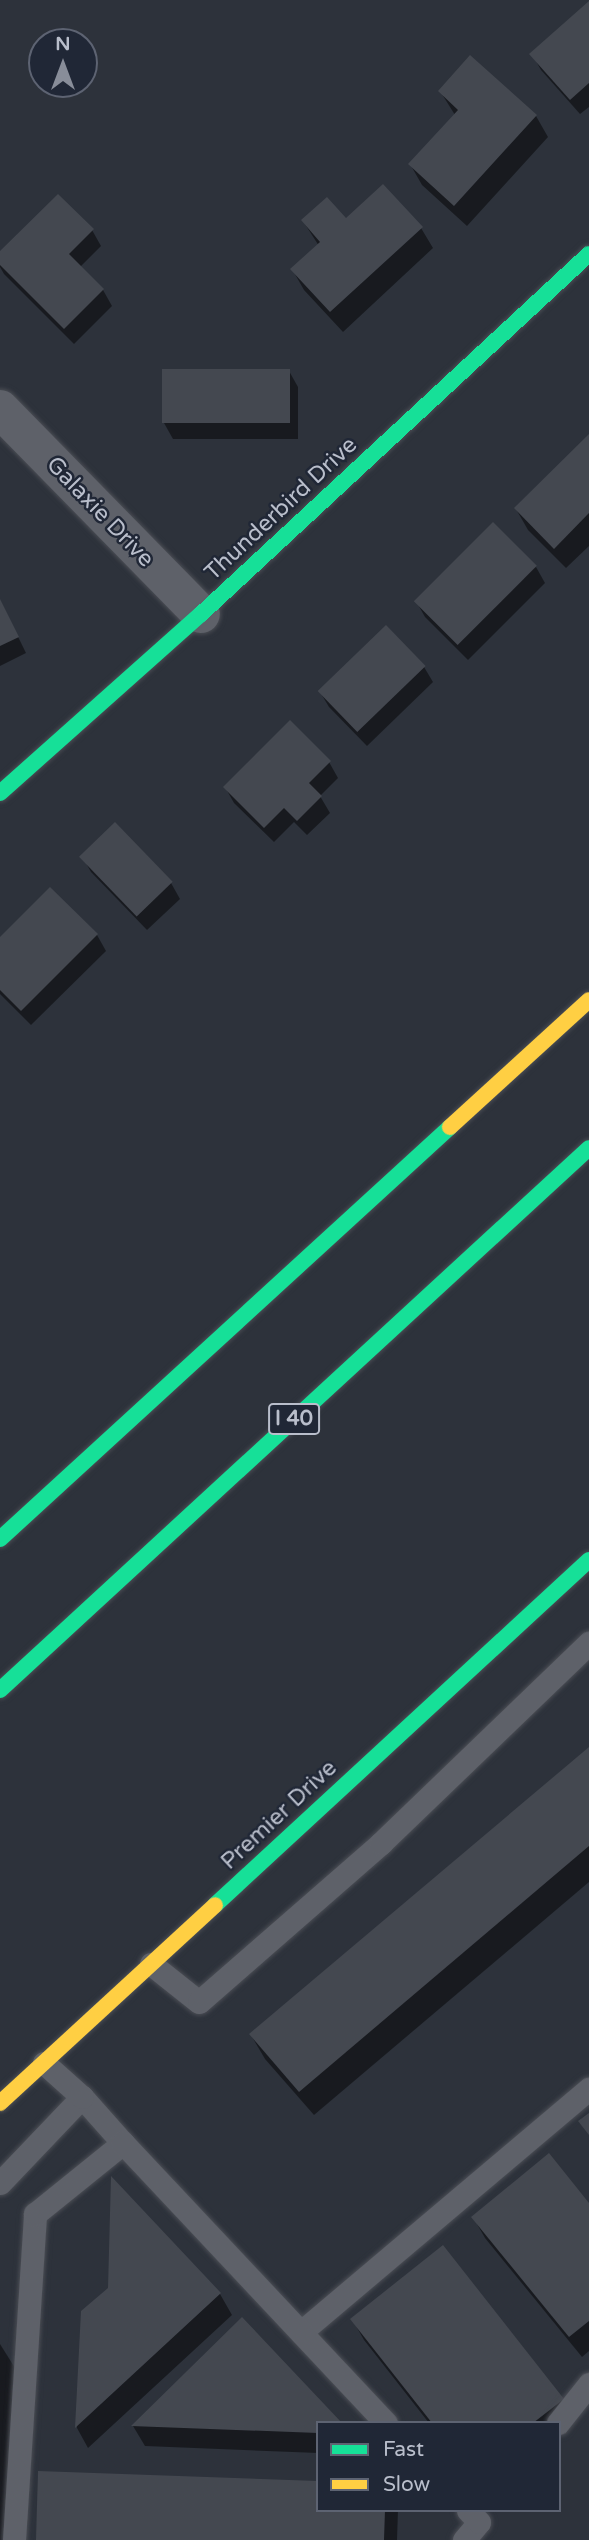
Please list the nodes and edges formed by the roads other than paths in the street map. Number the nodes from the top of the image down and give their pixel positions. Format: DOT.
graph roads {
  1 [pos="589,254"];
  2 [pos="0,409"];
  3 [pos="201,614"];
  4 [pos="0,793"];
  5 [pos="589,1000"];
  6 [pos="589,1148"];
  7 [pos="0,1539"];
  8 [pos="589,1560"];
  9 [pos="589,1643"];
  10 [pos="0,1690"];
  11 [pos="151,1964"];
  12 [pos="44,2063"];
  13 [pos="589,2089"];
  14 [pos="82,2097"];
  15 [pos="0,2103"];
  16 [pos="123,2143"];
  17 [pos="0,2183"];
  18 [pos="301,2332"];
  19 [pos="589,2384"];
  20 [pos="384,2421"];
  21 [pos="560,2421"];
  22 [pos="478,2514"];
  23 [pos="14,2540"];
  24 [pos="464,2540"];
  1 -- 3 [label="main road, Thunderbird Drive"];
  2 -- 3 [label="street, Galaxie Drive"];
  3 -- 4 [label="main road, Thunderbird Drive"];
  5 -- 7 [label="main road"];
  6 -- 10 [label="main road, I 40"];
  8 -- 11 [label="main road, Premier Drive"];
  9 -- 11 [label="lane"];
  11 -- 12 [label="main road, Premier Drive"];
  12 -- 14 [label="lane"];
  12 -- 15 [label="main road, Premier Drive"];
  13 -- 18 [label="lane"];
  14 -- 16 [label="lane"];
  14 -- 17 [label="lane"];
  16 -- 18 [label="lane"];
  16 -- 23 [label="lane"];
  18 -- 20 [label="lane"];
  19 -- 21 [label="lane"];
  22 -- 24 [label="lane"];
}
